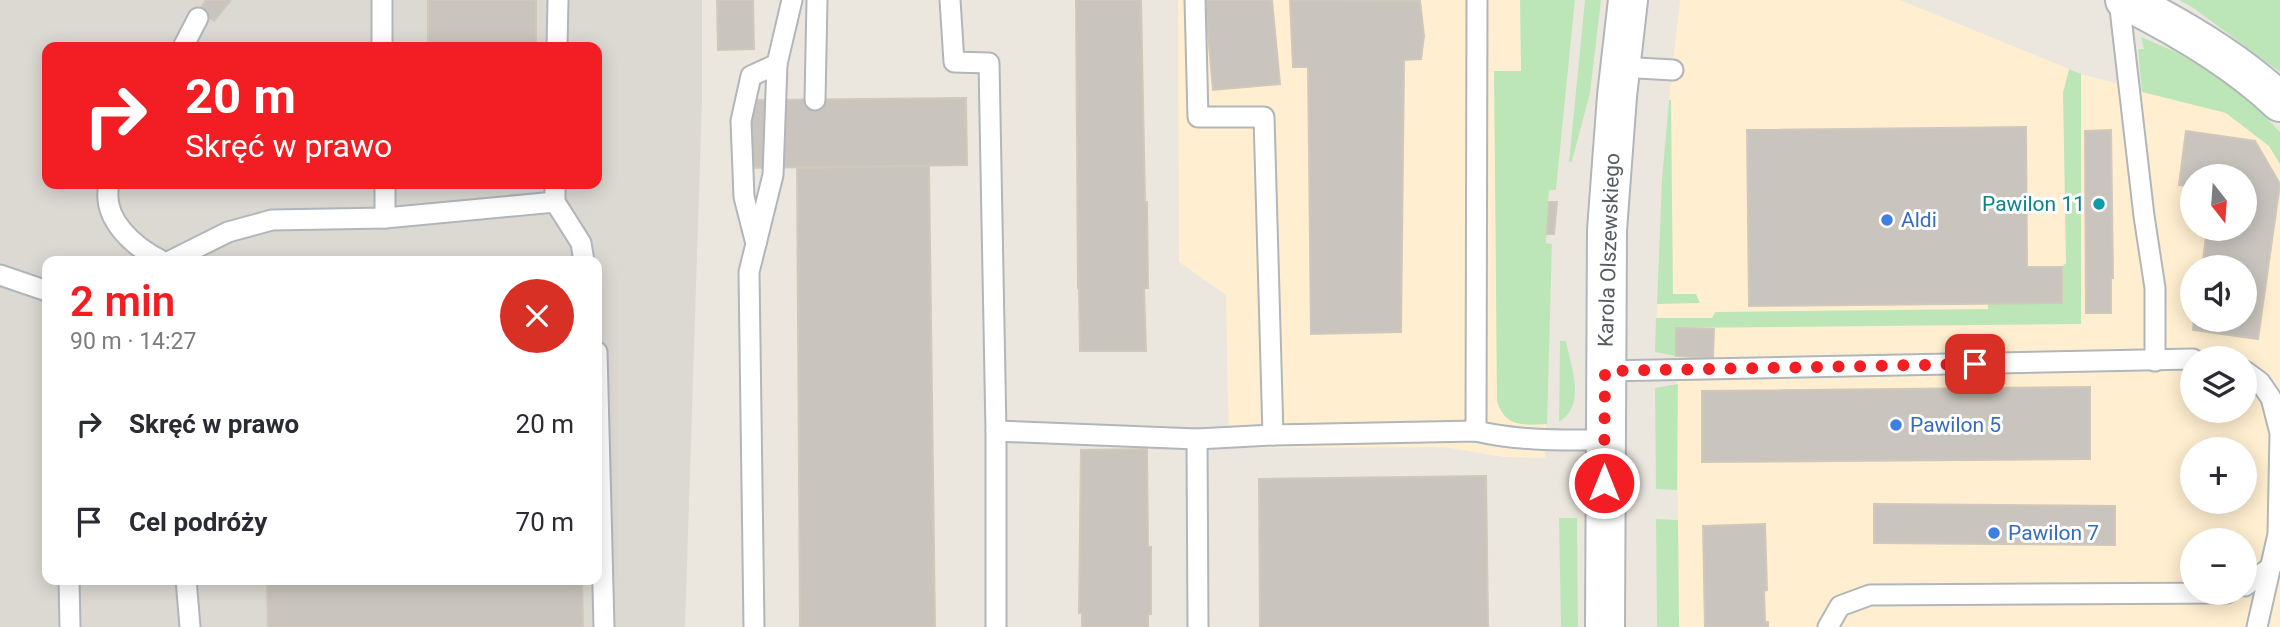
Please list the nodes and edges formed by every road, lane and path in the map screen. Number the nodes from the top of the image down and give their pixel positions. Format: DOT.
graph roads {
  1 [pos="382,0"];
  2 [pos="558,0"];
  3 [pos="792,0"];
  4 [pos="817,0"];
  5 [pos="950,0"];
  6 [pos="1195,0"];
  7 [pos="1477,0"];
  8 [pos="1628,0"];
  9 [pos="2119,0"];
  10 [pos="2125,0"];
  11 [pos="198,18"];
  12 [pos="186,42"];
  13 [pos="382,42"];
  14 [pos="557,42"];
  15 [pos="777,64"];
  16 [pos="1620,67"];
  17 [pos="1673,70"];
  18 [pos="815,100"];
  19 [pos="2280,102"];
  20 [pos="108,189"];
  21 [pos="385,189"];
  22 [pos="555,193"];
  23 [pos="385,218"];
  24 [pos="757,246"];
  25 [pos="154,256"];
  26 [pos="180,256"];
  27 [pos="583,256"];
  28 [pos="0,275"];
  29 [pos="42,289"];
  30 [pos="2180,360"];
  31 [pos="2155,361"];
  32 [pos="1605,371"];
  33 [pos="2257,380"];
  34 [pos="996,431"];
  35 [pos="1476,431"];
  36 [pos="1273,435"];
  37 [pos="1197,439"];
  38 [pos="1604,440"];
  39 [pos="602,548"];
  40 [pos="2271,567"];
  41 [pos="2257,577"];
  42 [pos="69,585"];
  43 [pos="186,585"];
  44 [pos="2180,593"];
  45 [pos="71,627"];
  46 [pos="190,627"];
  47 [pos="604,627"];
  48 [pos="754,627"];
  49 [pos="996,627"];
  50 [pos="1198,627"];
  51 [pos="1605,627"];
  52 [pos="1828,627"];
  53 [pos="2257,627"];
  1 -- 13 [label="lane"];
  2 -- 14 [label="lane"];
  3 -- 15 [label="lane"];
  4 -- 18 [label="lane"];
  5 -- 34 [label="lane"];
  6 -- 36 [label="lane"];
  7 -- 35 [label="lane"];
  8 -- 16 [label="street, Karola Olszewskiego"];
  9 -- 31 [label="lane"];
  10 -- 19 [label="street"];
  11 -- 12 [label="lane"];
  15 -- 24 [label="lane"];
  15 -- 24 [label="lane"];
  16 -- 17 [label="lane"];
  16 -- 32 [label="street, Karola Olszewskiego"];
  20 -- 25 [label="lane"];
  21 -- 23 [label="lane"];
  22 -- 23 [label="lane"];
  22 -- 27 [label="lane"];
  23 -- 26 [label="lane"];
  24 -- 48 [label="lane"];
  28 -- 29 [label="lane"];
  30 -- 31 [label="lane"];
  31 -- 32 [label="lane"];
  32 -- 38 [label="street, Karola Olszewskiego"];
  33 -- 40 [label="lane"];
  34 -- 37 [label="lane"];
  34 -- 49 [label="lane"];
  35 -- 36 [label="lane"];
  35 -- 38 [label="lane"];
  36 -- 37 [label="lane"];
  37 -- 50 [label="lane"];
  38 -- 51 [label="street, Karola Olszewskiego"];
  39 -- 47 [label="lane"];
  40 -- 41 [label="lane"];
  40 -- 53 [label="lane"];
  42 -- 45 [label="lane"];
  43 -- 46 [label="lane"];
  44 -- 52 [label="lane"];
}
